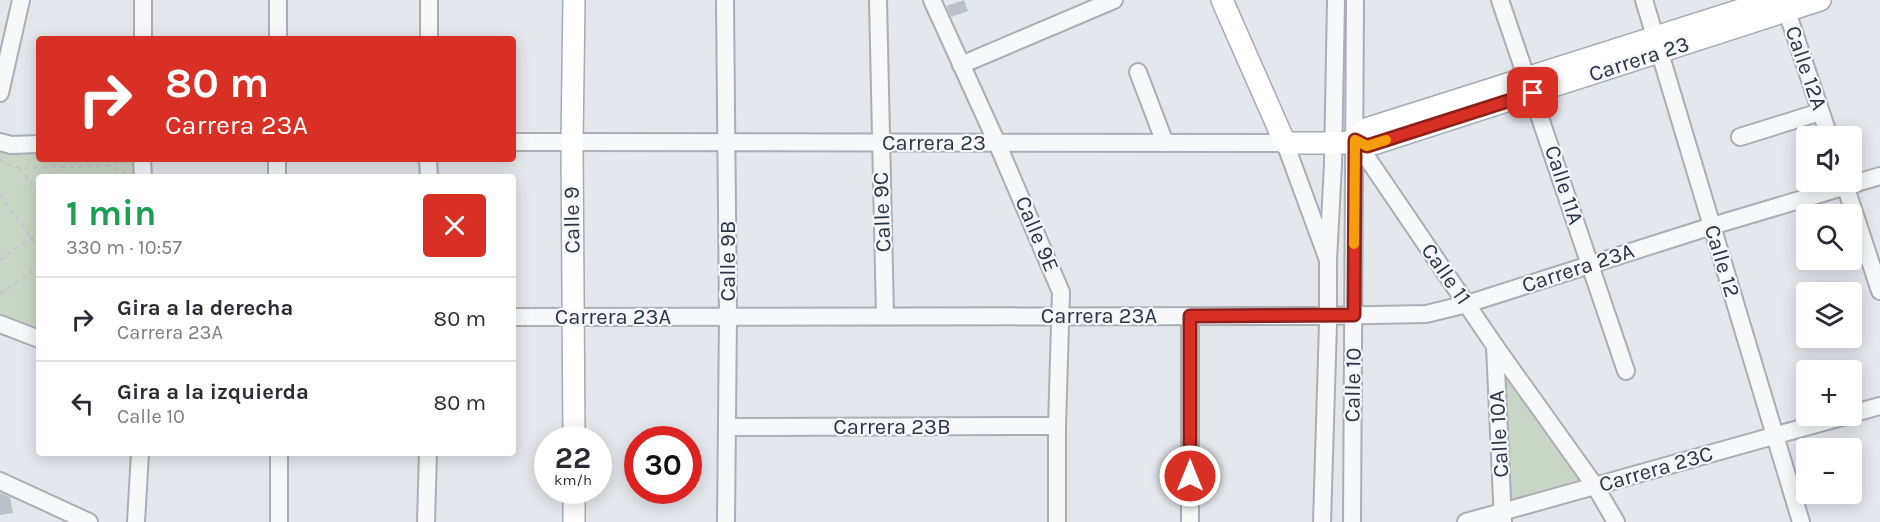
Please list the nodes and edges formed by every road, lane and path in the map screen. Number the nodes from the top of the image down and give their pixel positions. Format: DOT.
graph roads {
  1 [pos="21,0"];
  2 [pos="143,0"];
  3 [pos="278,0"];
  4 [pos="429,0"];
  5 [pos="574,0"];
  6 [pos="725,0"];
  7 [pos="878,0"];
  8 [pos="932,0"];
  9 [pos="1114,0"];
  10 [pos="1222,0"];
  11 [pos="1336,0"];
  12 [pos="1355,0"];
  13 [pos="1500,0"];
  14 [pos="1644,0"];
  15 [pos="1820,0"];
  16 [pos="1780,4"];
  17 [pos="143,36"];
  18 [pos="278,36"];
  19 [pos="429,36"];
  20 [pos="1658,44"];
  21 [pos="961,65"];
  22 [pos="1138,72"];
  23 [pos="1530,85"];
  24 [pos="0,93"];
  25 [pos="1820,112"];
  26 [pos="1825,126"];
  27 [pos="1740,137"];
  28 [pos="1355,140"];
  29 [pos="0,142"];
  30 [pos="516,142"];
  31 [pos="572,143"];
  32 [pos="728,143"];
  33 [pos="880,143"];
  34 [pos="997,143"];
  35 [pos="1165,143"];
  36 [pos="1284,143"];
  37 [pos="36,144"];
  38 [pos="1334,144"];
  39 [pos="0,159"];
  40 [pos="20,168"];
  41 [pos="122,171"];
  42 [pos="118,174"];
  43 [pos="124,174"];
  44 [pos="1880,176"];
  45 [pos="1862,180"];
  46 [pos="36,191"];
  47 [pos="1820,192"];
  48 [pos="1848,192"];
  49 [pos="0,195"];
  50 [pos="1712,226"];
  51 [pos="36,234"];
  52 [pos="31,237"];
  53 [pos="36,244"];
  54 [pos="0,260"];
  55 [pos="1328,260"];
  56 [pos="1590,264"];
  57 [pos="36,268"];
  58 [pos="1880,291"];
  59 [pos="0,294"];
  60 [pos="1467,304"];
  61 [pos="1328,315"];
  62 [pos="1354,315"];
  63 [pos="729,316"];
  64 [pos="885,316"];
  65 [pos="1062,316"];
  66 [pos="1190,316"];
  67 [pos="516,317"];
  68 [pos="574,317"];
  69 [pos="0,324"];
  70 [pos="36,338"];
  71 [pos="1495,346"];
  72 [pos="1626,371"];
  73 [pos="1880,406"];
  74 [pos="1862,411"];
  75 [pos="574,426"];
  76 [pos="1057,426"];
  77 [pos="1808,426"];
  78 [pos="727,428"];
  79 [pos="1774,435"];
  80 [pos="140,456"];
  81 [pos="279,456"];
  82 [pos="428,456"];
  83 [pos="0,481"];
  84 [pos="1595,486"];
  85 [pos="574,504"];
  86 [pos="1503,517"];
  87 [pos="82,520"];
  88 [pos="136,522"];
  89 [pos="279,522"];
  90 [pos="426,522"];
  91 [pos="574,522"];
  92 [pos="726,522"];
  93 [pos="1057,522"];
  94 [pos="1190,522"];
  95 [pos="1322,522"];
  96 [pos="1352,522"];
  97 [pos="1466,522"];
  98 [pos="1616,522"];
  99 [pos="1801,522"];
  1 -- 24 [label="street"];
  2 -- 17 [label="street"];
  3 -- 18 [label="street"];
  4 -- 19 [label="street"];
  5 -- 31 [label="main road, Calle 9"];
  6 -- 32 [label="street, Calle 9B"];
  7 -- 33 [label="street, Calle 9C"];
  8 -- 21 [label="street, Calle 9E"];
  9 -- 21 [label="street"];
  10 -- 36 [label="main road, Calle 10"];
  11 -- 38 [label="street"];
  12 -- 28 [label="street"];
  13 -- 23 [label="street, Calle 11A"];
  14 -- 20 [label="street, Calle 12"];
  15 -- 16 [label="main road, Carrera 23"];
  16 -- 20 [label="main road, Carrera 23"];
  16 -- 25 [label="street, Calle 12A"];
  20 -- 23 [label="main road, Carrera 23"];
  20 -- 50 [label="street, Calle 12"];
  21 -- 34 [label="street, Calle 9E"];
  22 -- 35 [label="street"];
  23 -- 28 [label="main road, Carrera 23"];
  23 -- 56 [label="street, Calle 11A"];
  25 -- 26 [label="street, Calle 12A"];
  25 -- 27 [label="street"];
  28 -- 38 [label="main road, Carrera 23"];
  28 -- 60 [label="street, Calle 11"];
  28 -- 62 [label="street, Calle 10"];
  29 -- 37 [label="street"];
  30 -- 31 [label="street, Carrera 23"];
  31 -- 32 [label="street, Carrera 23"];
  31 -- 68 [label="main road, Calle 9"];
  32 -- 33 [label="street, Carrera 23"];
  32 -- 63 [label="street, Calle 9B"];
  33 -- 34 [label="street, Carrera 23"];
  33 -- 64 [label="street, Calle 9C"];
  34 -- 35 [label="street, Carrera 23"];
  34 -- 65 [label="street, Calle 9E"];
  35 -- 36 [label="street, Carrera 23"];
  36 -- 38 [label="main road, Carrera 23"];
  36 -- 55 [label="street, Calle 10"];
  38 -- 55 [label="street, Calle 10"];
  39 -- 40 [label="path"];
  40 -- 41 [label="path"];
  40 -- 46 [label="path"];
  41 -- 42 [label="path"];
  41 -- 43 [label="path"];
  44 -- 45 [label="street, Carrera 23A"];
  47 -- 50 [label="street, Carrera 23A"];
  48 -- 58 [label="street"];
  49 -- 52 [label="path"];
  50 -- 56 [label="street, Carrera 23A"];
  50 -- 79 [label="street, Calle 12"];
  51 -- 52 [label="path"];
  52 -- 53 [label="path"];
  52 -- 54 [label="path"];
  55 -- 61 [label="street, Calle 10"];
  56 -- 60 [label="street, Carrera 23A"];
  56 -- 72 [label="street, Calle 11A"];
  57 -- 59 [label="path"];
  60 -- 62 [label="street, Carrera 23A"];
  60 -- 71 [label="street, Calle 11"];
  61 -- 62 [label="street, Carrera 23A"];
  61 -- 66 [label="street, Carrera 23A"];
  61 -- 95 [label="street, Calle 10"];
  62 -- 96 [label="street, Calle 10"];
  63 -- 64 [label="street, Carrera 23A"];
  63 -- 68 [label="street, Carrera 23A"];
  63 -- 78 [label="street, Calle 9B"];
  64 -- 65 [label="street, Carrera 23A"];
  65 -- 66 [label="street, Carrera 23A"];
  65 -- 76 [label="street, Calle 9E"];
  66 -- 94 [label="street"];
  67 -- 68 [label="street, Carrera 23A"];
  68 -- 75 [label="main road, Calle 9"];
  69 -- 70 [label="street"];
  71 -- 84 [label="street, Calle 11"];
  71 -- 86 [label="street, Calle 10A"];
  73 -- 74 [label="street"];
  76 -- 78 [label="street, Carrera 23B"];
  76 -- 93 [label="street, Calle 9E"];
  77 -- 79 [label="street, Carrera 23C"];
  78 -- 92 [label="street, Calle 9B"];
  79 -- 84 [label="street, Carrera 23C"];
  79 -- 99 [label="street, Calle 12"];
  80 -- 88 [label="street"];
  81 -- 89 [label="street"];
  82 -- 90 [label="street"];
  83 -- 87 [label="street"];
  84 -- 86 [label="street, Carrera 23C"];
  84 -- 98 [label="street, Calle 11"];
  85 -- 91 [label="main road"];
  86 -- 97 [label="street, Carrera 23C"];
}
